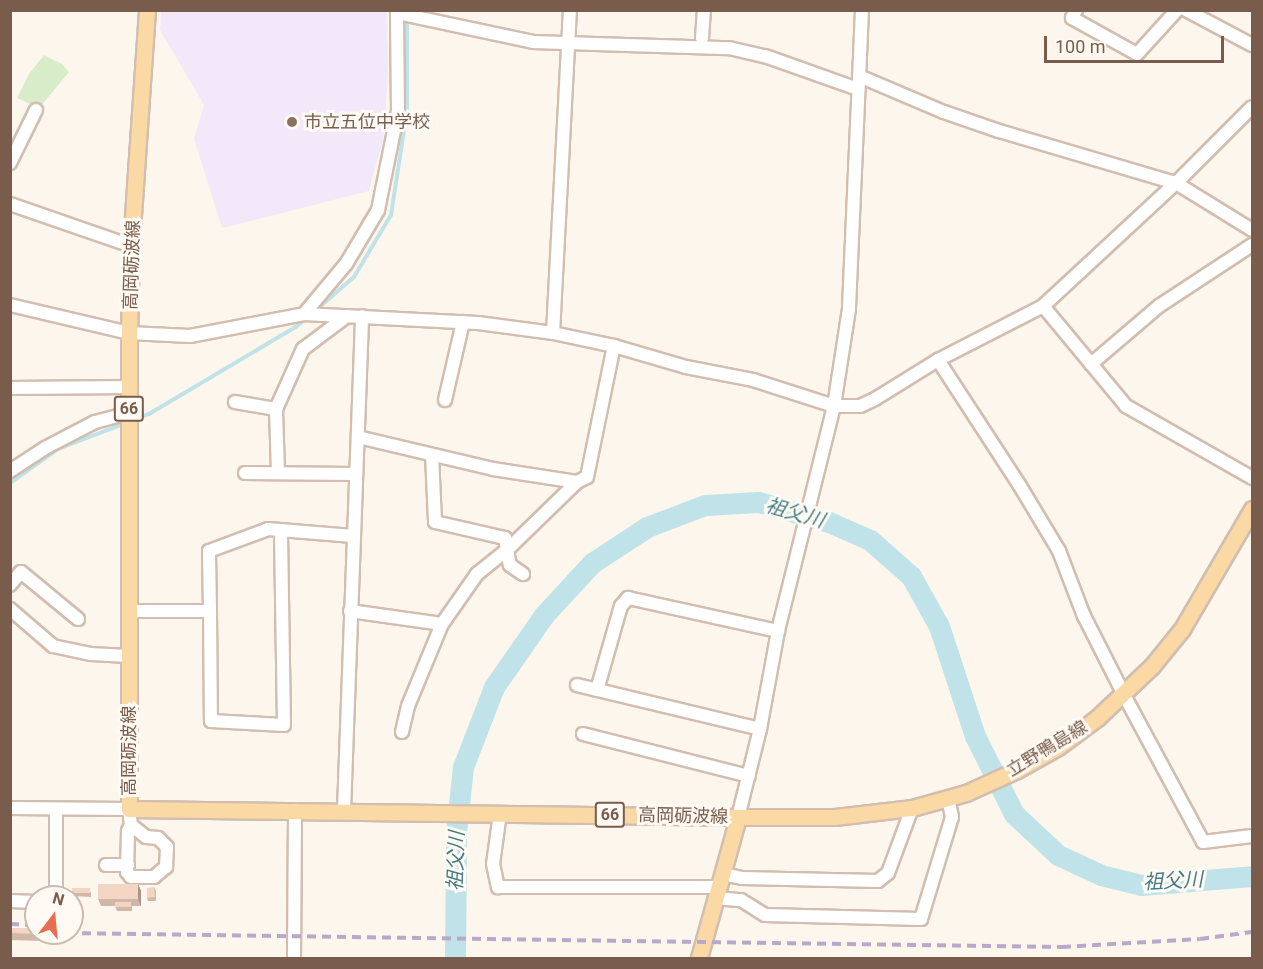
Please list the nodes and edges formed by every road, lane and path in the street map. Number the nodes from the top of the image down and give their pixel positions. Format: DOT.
graph roads {
  1 [pos="137,10"];
  2 [pos="570,10"];
  3 [pos="704,10"];
  4 [pos="862,10"];
  5 [pos="1076,10"];
  6 [pos="1177,10"];
  7 [pos="1186,10"];
  8 [pos="147,11"];
  9 [pos="397,12"];
  10 [pos="702,38"];
  11 [pos="1251,41"];
  12 [pos="569,44"];
  13 [pos="859,76"];
  14 [pos="858,89"];
  15 [pos="1252,108"];
  16 [pos="36,110"];
  17 [pos="10,163"];
  18 [pos="1176,183"];
  19 [pos="10,204"];
  20 [pos="1252,230"];
  21 [pos="1252,245"];
  22 [pos="131,246"];
  23 [pos="10,304"];
  24 [pos="1043,306"];
  25 [pos="304,314"];
  26 [pos="347,316"];
  27 [pos="362,316"];
  28 [pos="462,322"];
  29 [pos="129,333"];
  30 [pos="553,333"];
  31 [pos="614,346"];
  32 [pos="938,360"];
  33 [pos="1091,364"];
  34 [pos="129,387"];
  35 [pos="10,388"];
  36 [pos="445,400"];
  37 [pos="235,402"];
  38 [pos="834,406"];
  39 [pos="276,409"];
  40 [pos="129,413"];
  41 [pos="358,438"];
  42 [pos="432,455"];
  43 [pos="10,471"];
  44 [pos="244,473"];
  45 [pos="278,473"];
  46 [pos="355,474"];
  47 [pos="1252,478"];
  48 [pos="577,482"];
  49 [pos="1252,509"];
  50 [pos="281,530"];
  51 [pos="353,536"];
  52 [pos="507,550"];
  53 [pos="523,574"];
  54 [pos="10,585"];
  55 [pos="10,609"];
  56 [pos="210,611"];
  57 [pos="350,611"];
  58 [pos="128,612"];
  59 [pos="78,619"];
  60 [pos="442,624"];
  61 [pos="778,631"];
  62 [pos="128,657"];
  63 [pos="577,686"];
  64 [pos="597,690"];
  65 [pos="1124,695"];
  66 [pos="760,729"];
  67 [pos="402,732"];
  68 [pos="582,734"];
  69 [pos="749,776"];
  70 [pos="948,798"];
  71 [pos="10,808"];
  72 [pos="129,808"];
  73 [pos="912,808"];
  74 [pos="56,809"];
  75 [pos="295,810"];
  76 [pos="344,810"];
  77 [pos="500,813"];
  78 [pos="738,817"];
  79 [pos="131,825"];
  80 [pos="1252,836"];
  81 [pos="106,865"];
  82 [pos="128,865"];
  83 [pos="57,885"];
  84 [pos="719,886"];
  85 [pos="294,958"];
  86 [pos="699,958"];
  1 -- 8 [label="street"];
  2 -- 12 [label="street"];
  3 -- 10 [label="street"];
  4 -- 13 [label="street"];
  5 -- 6 [label="street"];
  7 -- 11 [label="street"];
  8 -- 22 [label="main road, 高岡砺波線 / 66"];
  9 -- 12 [label="street"];
  9 -- 25 [label="street"];
  12 -- 14 [label="street"];
  12 -- 30 [label="street"];
  13 -- 14 [label="street"];
  13 -- 18 [label="street"];
  14 -- 38 [label="street"];
  15 -- 18 [label="street"];
  16 -- 17 [label="street"];
  18 -- 20 [label="street"];
  18 -- 24 [label="street"];
  19 -- 22 [label="street"];
  21 -- 33 [label="street"];
  22 -- 29 [label="main road, 高岡砺波線 / 66"];
  23 -- 29 [label="street"];
  24 -- 32 [label="street"];
  24 -- 33 [label="street"];
  25 -- 26 [label="street"];
  25 -- 29 [label="street"];
  26 -- 27 [label="street"];
  26 -- 39 [label="street"];
  27 -- 28 [label="street"];
  27 -- 41 [label="street"];
  28 -- 30 [label="street"];
  28 -- 36 [label="street"];
  29 -- 34 [label="main road, 高岡砺波線 / 66"];
  30 -- 31 [label="street"];
  31 -- 38 [label="street"];
  31 -- 48 [label="street"];
  32 -- 38 [label="street"];
  32 -- 65 [label="street"];
  33 -- 47 [label="street"];
  34 -- 35 [label="street"];
  34 -- 40 [label="main road, 高岡砺波線 / 66"];
  37 -- 39 [label="street"];
  38 -- 61 [label="street"];
  39 -- 45 [label="street"];
  40 -- 43 [label="street"];
  40 -- 58 [label="main road, 高岡砺波線 / 66"];
  41 -- 42 [label="street"];
  41 -- 46 [label="street"];
  42 -- 48 [label="street"];
  42 -- 52 [label="street"];
  44 -- 45 [label="street"];
  45 -- 46 [label="street"];
  46 -- 51 [label="street"];
  48 -- 52 [label="street"];
  49 -- 65 [label="main road, 立野鴨島線"];
  50 -- 51 [label="street"];
  50 -- 56 [label="street"];
  50 -- 56 [label="street"];
  51 -- 57 [label="street"];
  52 -- 53 [label="street"];
  52 -- 60 [label="street"];
  54 -- 59 [label="street"];
  55 -- 62 [label="street"];
  56 -- 58 [label="street"];
  57 -- 60 [label="street"];
  57 -- 76 [label="street"];
  58 -- 62 [label="main road, 高岡砺波線 / 66"];
  60 -- 67 [label="street"];
  61 -- 64 [label="street"];
  61 -- 66 [label="street"];
  62 -- 72 [label="main road, 高岡砺波線 / 66"];
  63 -- 64 [label="street"];
  64 -- 66 [label="street"];
  65 -- 70 [label="main road, 立野鴨島線"];
  65 -- 80 [label="street"];
  66 -- 69 [label="street"];
  68 -- 69 [label="street"];
  69 -- 78 [label="street"];
  70 -- 73 [label="main road, 立野鴨島線"];
  70 -- 84 [label="street"];
  71 -- 74 [label="street"];
  72 -- 74 [label="street"];
  72 -- 75 [label="main road, 高岡砺波線 / 66"];
  72 -- 79 [label="street"];
  73 -- 78 [label="main road, 立野鴨島線"];
  73 -- 84 [label="street"];
  74 -- 83 [label="street"];
  75 -- 76 [label="main road, 高岡砺波線 / 66"];
  75 -- 85 [label="street"];
  76 -- 77 [label="main road, 高岡砺波線 / 66"];
  77 -- 78 [label="main road, 高岡砺波線 / 66"];
  77 -- 84 [label="street"];
  78 -- 84 [label="main road, 高岡砺波線"];
  79 -- 82 [label="street"];
  79 -- 82 [label="street"];
  81 -- 82 [label="street"];
  84 -- 86 [label="main road, 高岡砺波線"];
}
